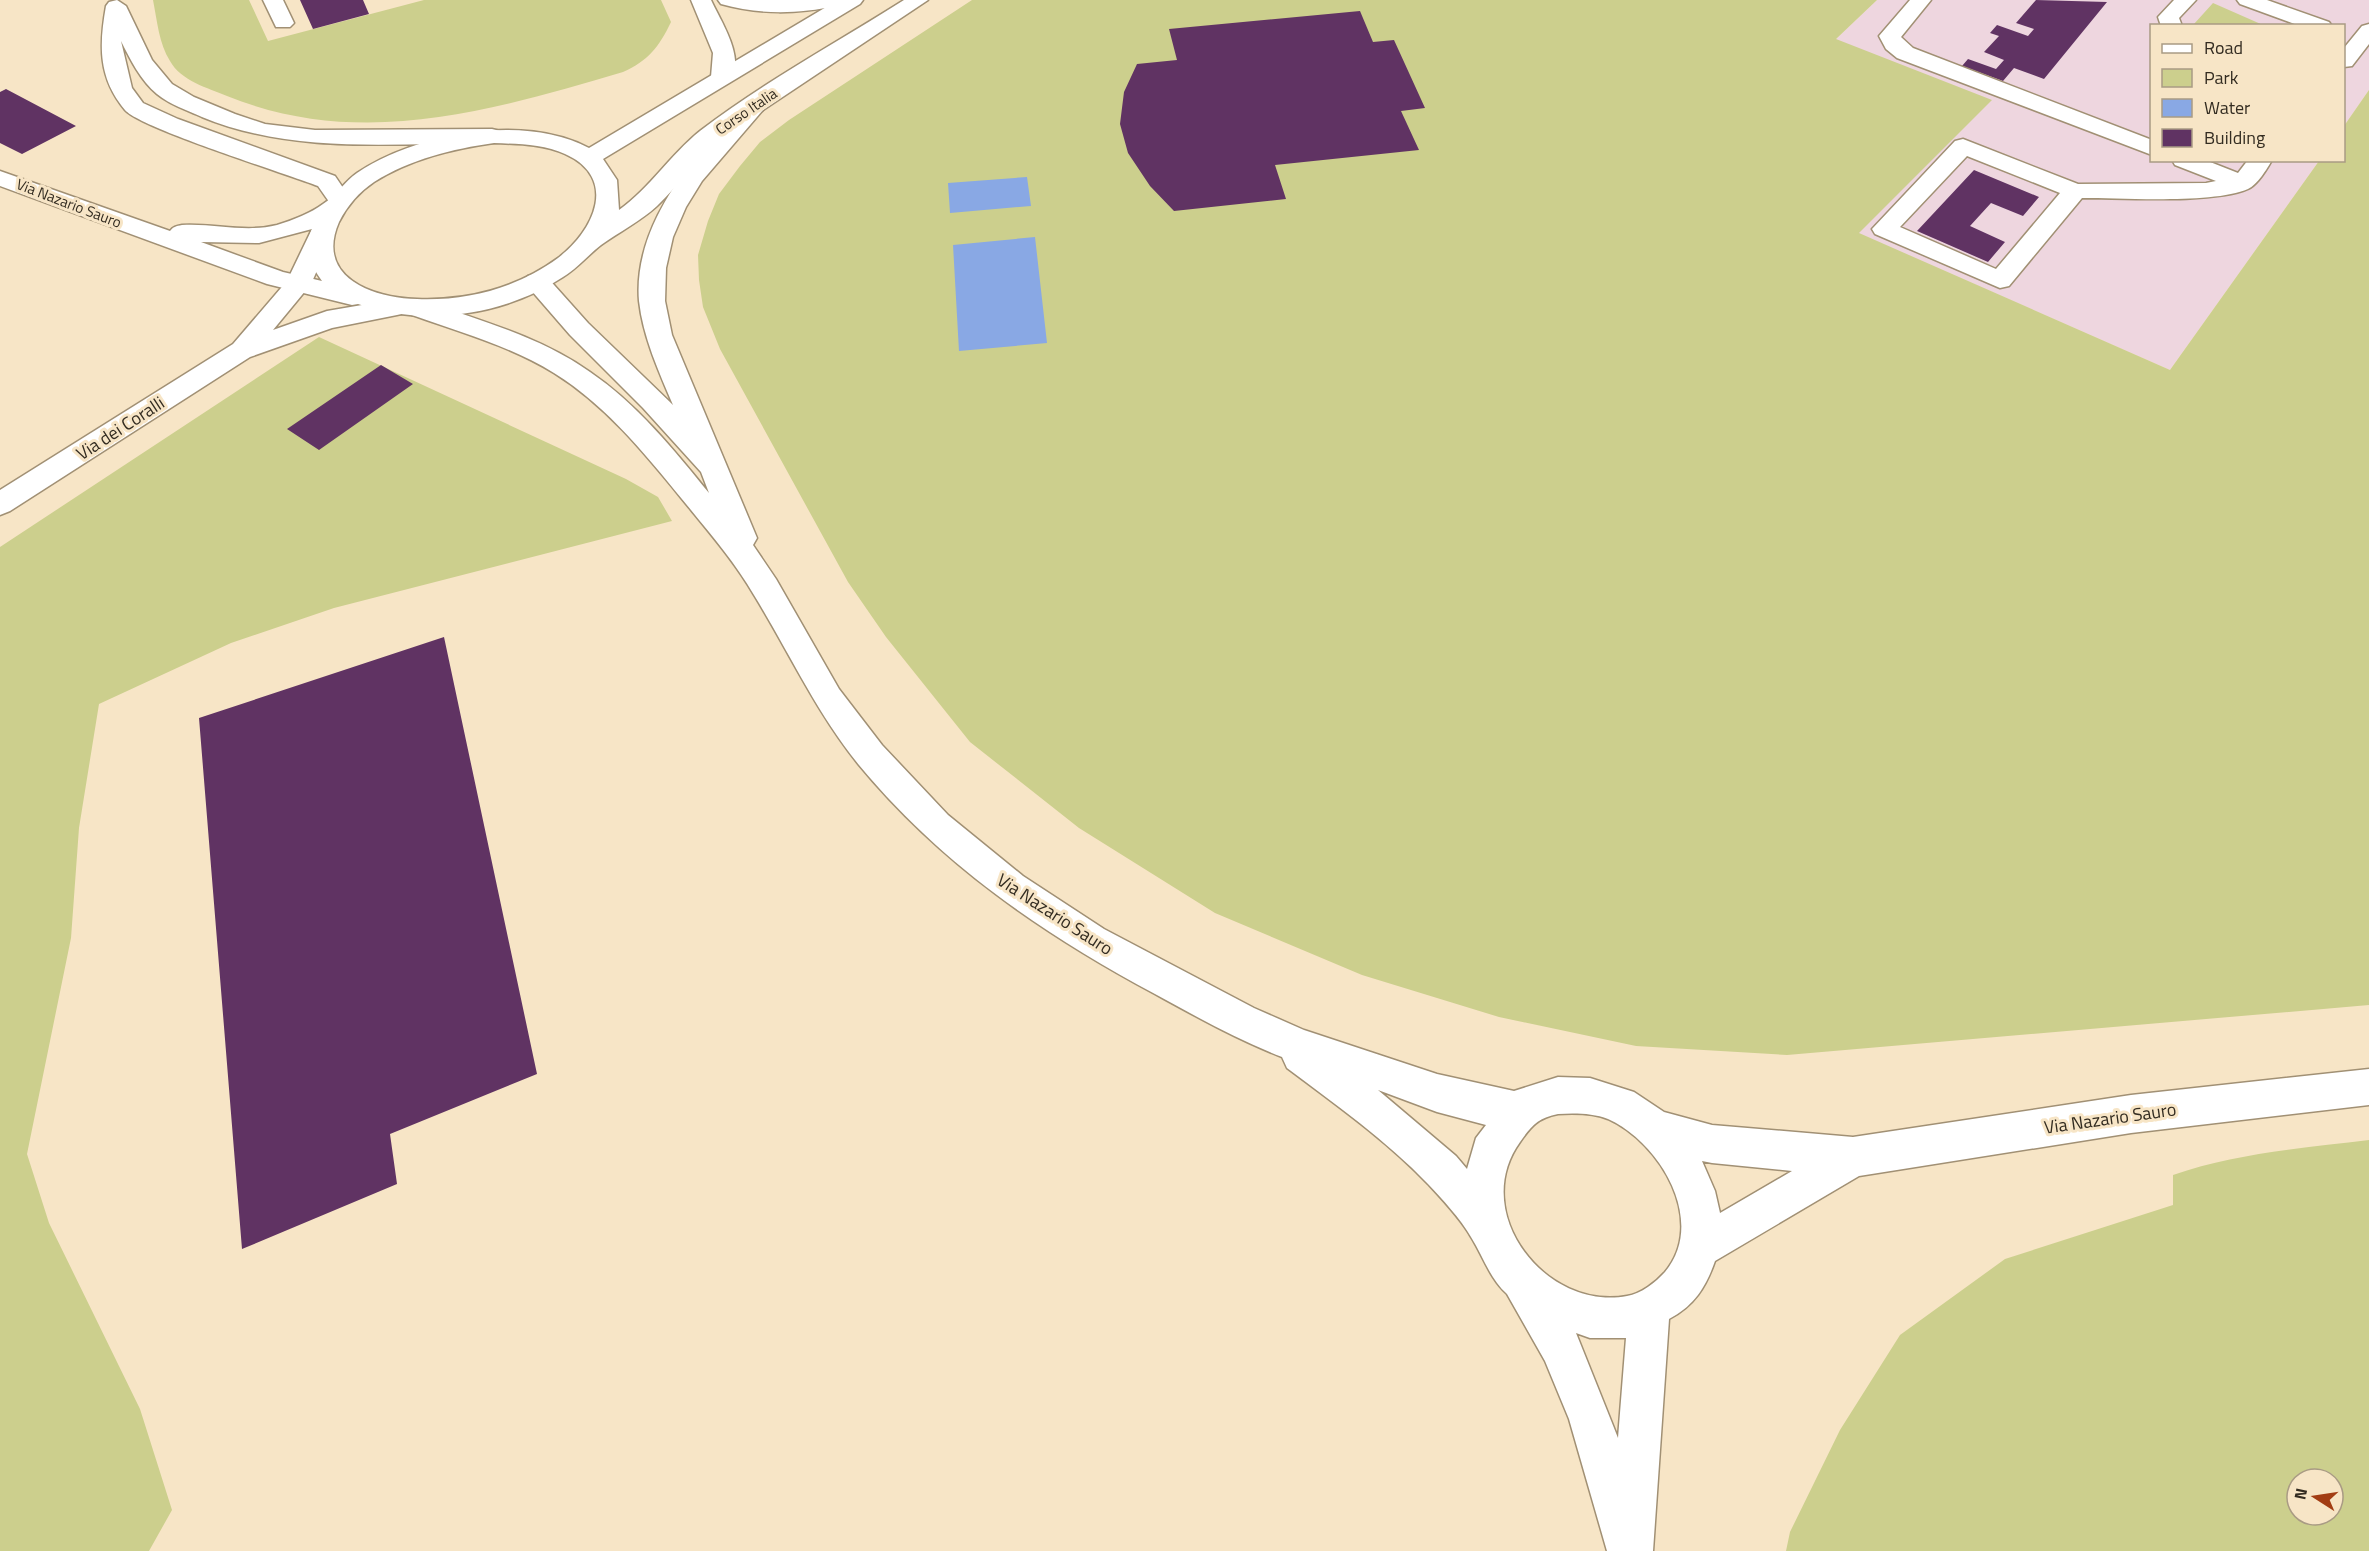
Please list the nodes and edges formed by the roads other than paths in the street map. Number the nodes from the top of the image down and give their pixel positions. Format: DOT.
graph roads {
  1 [pos="273,0"];
  2 [pos="701,0"];
  3 [pos="728,0"];
  4 [pos="837,0"];
  5 [pos="853,0"];
  6 [pos="918,0"];
  7 [pos="1921,0"];
  8 [pos="2186,0"];
  9 [pos="2247,0"];
  10 [pos="116,4"];
  11 [pos="283,23"];
  12 [pos="2171,24"];
  13 [pos="2316,24"];
  14 [pos="2358,34"];
  15 [pos="2345,57"];
  16 [pos="722,77"];
  17 [pos="762,99"];
  18 [pos="494,136"];
  19 [pos="2150,148"];
  20 [pos="588,158"];
  21 [pos="2188,162"];
  22 [pos="2259,162"];
  23 [pos="0,178"];
  24 [pos="2242,183"];
  25 [pos="2075,191"];
  26 [pos="337,205"];
  27 [pos="137,230"];
  28 [pos="322,232"];
  29 [pos="591,241"];
  30 [pos="537,282"];
  31 [pos="298,284"];
  32 [pos="368,301"];
  33 [pos="409,308"];
  34 [pos="240,351"];
  35 [pos="713,466"];
  36 [pos="0,504"];
  37 [pos="752,565"];
  38 [pos="1277,1037"];
  39 [pos="2369,1087"];
  40 [pos="1520,1110"];
  41 [pos="1656,1129"];
  42 [pos="1852,1157"];
  43 [pos="1484,1221"];
  44 [pos="1699,1248"];
  45 [pos="1521,1280"];
  46 [pos="1649,1311"];
  47 [pos="1631,1551"];
  1 -- 11 [label="street"];
  2 -- 16 [label="street"];
  3 -- 4 [label="street"];
  5 -- 16 [label="street"];
  6 -- 17 [label="street, Corso Italia"];
  7 -- 19 [label="street"];
  8 -- 12 [label="street"];
  9 -- 13 [label="street"];
  10 -- 18 [label="street"];
  10 -- 26 [label="street"];
  14 -- 15 [label="street"];
  16 -- 20 [label="street"];
  17 -- 29 [label="street, Corso Italia"];
  17 -- 35 [label="street"];
  18 -- 20 [label="street"];
  18 -- 26 [label="street"];
  20 -- 29 [label="street"];
  21 -- 24 [label="street"];
  22 -- 24 [label="street"];
  23 -- 27 [label="street, Via Nazario Sauro"];
  24 -- 25 [label="street"];
  25 -- 25 [label="street"];
  26 -- 27 [label="street"];
  26 -- 28 [label="street"];
  27 -- 31 [label="street"];
  28 -- 31 [label="street"];
  28 -- 32 [label="street"];
  29 -- 30 [label="street"];
  30 -- 33 [label="street"];
  30 -- 35 [label="street"];
  31 -- 32 [label="street"];
  31 -- 34 [label="street"];
  32 -- 33 [label="street"];
  33 -- 34 [label="street"];
  33 -- 37 [label="street"];
  34 -- 36 [label="street, Via dei Coralli"];
  35 -- 37 [label="street"];
  37 -- 38 [label="street, Via Nazario Sauro"];
  38 -- 40 [label="street"];
  38 -- 43 [label="street"];
  39 -- 42 [label="street, Via Nazario Sauro"];
  40 -- 41 [label="street"];
  40 -- 43 [label="street"];
  41 -- 42 [label="street"];
  41 -- 44 [label="street"];
  42 -- 44 [label="street"];
  43 -- 45 [label="street"];
  44 -- 46 [label="street"];
  45 -- 46 [label="street"];
  45 -- 47 [label="street"];
  46 -- 47 [label="street"];
}
